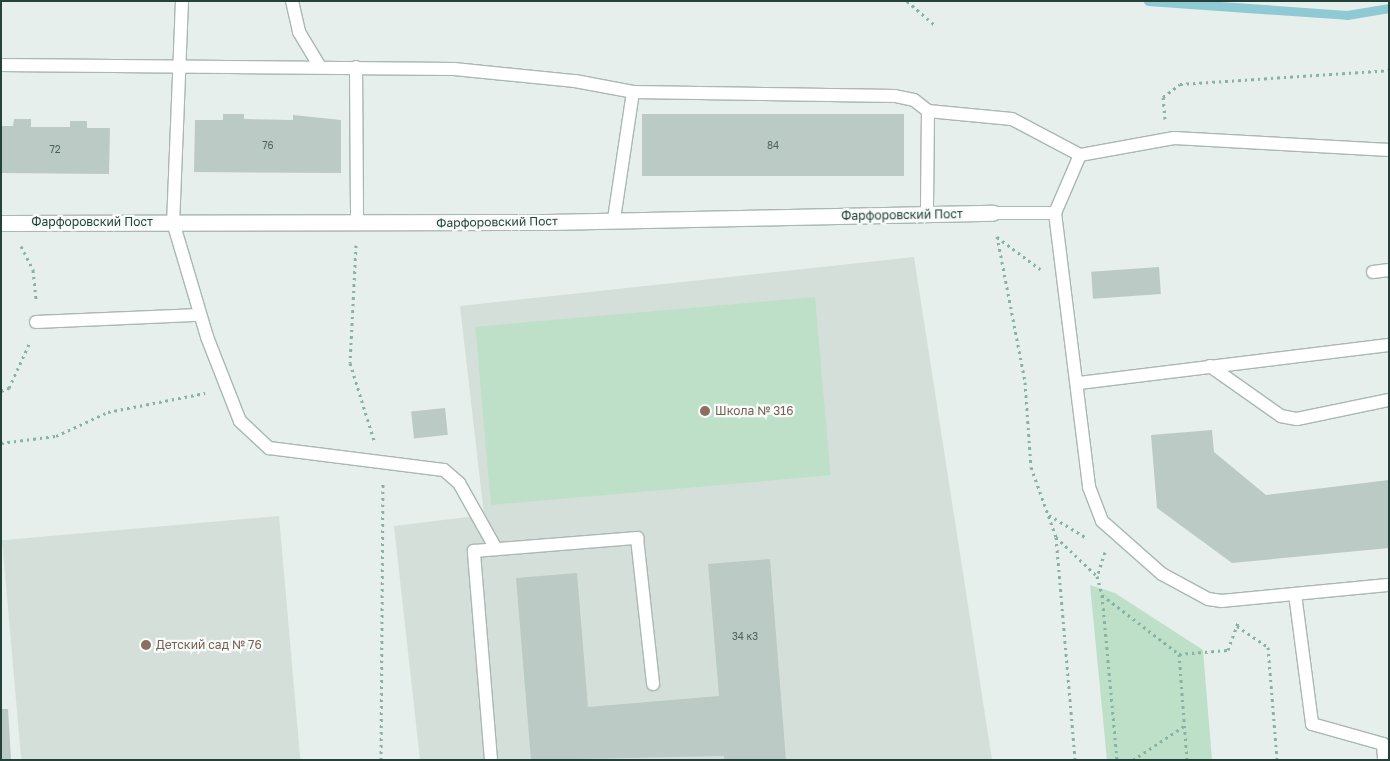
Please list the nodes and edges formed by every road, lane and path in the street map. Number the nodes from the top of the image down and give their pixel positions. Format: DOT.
graph roads {
  1 [pos="182,1"];
  2 [pos="292,1"];
  3 [pos="906,1"];
  4 [pos="936,26"];
  5 [pos="1,64"];
  6 [pos="180,66"];
  7 [pos="320,67"];
  8 [pos="356,67"];
  9 [pos="1389,70"];
  10 [pos="633,92"];
  11 [pos="928,111"];
  12 [pos="1174,138"];
  13 [pos="1389,150"];
  14 [pos="1080,155"];
  15 [pos="993,213"];
  16 [pos="1055,213"];
  17 [pos="960,214"];
  18 [pos="927,215"];
  19 [pos="614,219"];
  20 [pos="173,222"];
  21 [pos="8,223"];
  22 [pos="357,223"];
  23 [pos="997,237"];
  24 [pos="1389,270"];
  25 [pos="1372,272"];
  26 [pos="1069,304"];
  27 [pos="199,315"];
  28 [pos="36,322"];
  29 [pos="1389,345"];
  30 [pos="1210,366"];
  31 [pos="1078,382"];
  32 [pos="226,390"];
  33 [pos="1,391"];
  34 [pos="1389,400"];
  35 [pos="1,443"];
  36 [pos="381,462"];
  37 [pos="1049,515"];
  38 [pos="1118,536"];
  39 [pos="1056,537"];
  40 [pos="1094,543"];
  41 [pos="1100,547"];
  42 [pos="496,549"];
  43 [pos="1106,552"];
  44 [pos="1097,576"];
  45 [pos="1389,585"];
  46 [pos="1296,594"];
  47 [pos="1102,595"];
  48 [pos="1248,599"];
  49 [pos="1237,626"];
  50 [pos="1179,654"];
  51 [pos="653,684"];
  52 [pos="1184,726"];
  53 [pos="1386,741"];
  54 [pos="381,760"];
  55 [pos="491,760"];
  56 [pos="1075,760"];
  57 [pos="1117,760"];
  58 [pos="1132,760"];
  59 [pos="1187,760"];
  60 [pos="1277,760"];
  61 [pos="1384,760"];
  1 -- 6 [label="lane"];
  2 -- 7 [label="lane"];
  3 -- 4 [label="path"];
  5 -- 6 [label="lane"];
  6 -- 7 [label="lane"];
  6 -- 20 [label="lane"];
  7 -- 8 [label="lane"];
  8 -- 10 [label="lane"];
  8 -- 22 [label="lane"];
  9 -- 12 [label="path"];
  10 -- 11 [label="lane"];
  10 -- 19 [label="lane"];
  11 -- 14 [label="lane"];
  11 -- 18 [label="lane"];
  12 -- 13 [label="lane"];
  12 -- 14 [label="lane"];
  14 -- 16 [label="lane"];
  15 -- 16 [label="lane"];
  15 -- 17 [label="street, Фарфоровский Пост"];
  15 -- 23 [label="path"];
  16 -- 26 [label="lane"];
  17 -- 18 [label="street, Фарфоровский Пост"];
  17 -- 23 [label="path"];
  18 -- 19 [label="street, Фарфоровский Пост"];
  19 -- 22 [label="street, Фарфоровский Пост"];
  20 -- 21 [label="street, Фарфоровский Пост"];
  20 -- 22 [label="street, Фарфоровский Пост"];
  20 -- 27 [label="lane"];
  21 -- 28 [label="path"];
  22 -- 36 [label="path"];
  23 -- 26 [label="path"];
  23 -- 37 [label="path"];
  24 -- 25 [label="lane"];
  26 -- 31 [label="lane"];
  27 -- 28 [label="lane"];
  27 -- 32 [label="lane"];
  28 -- 33 [label="path"];
  29 -- 30 [label="lane"];
  30 -- 31 [label="lane"];
  30 -- 34 [label="lane"];
  31 -- 38 [label="lane"];
  32 -- 35 [label="path"];
  32 -- 36 [label="lane"];
  36 -- 42 [label="lane"];
  36 -- 54 [label="path"];
  37 -- 39 [label="path"];
  37 -- 40 [label="path"];
  38 -- 43 [label="path"];
  38 -- 48 [label="lane"];
  39 -- 44 [label="path"];
  39 -- 56 [label="path"];
  41 -- 43 [label="path"];
  42 -- 51 [label="lane"];
  42 -- 55 [label="lane"];
  43 -- 44 [label="path"];
  44 -- 47 [label="path"];
  45 -- 46 [label="lane"];
  46 -- 48 [label="lane"];
  46 -- 53 [label="lane"];
  47 -- 50 [label="path"];
  47 -- 57 [label="path"];
  48 -- 49 [label="path"];
  49 -- 50 [label="path"];
  49 -- 60 [label="path"];
  50 -- 52 [label="path"];
  52 -- 58 [label="path"];
  52 -- 59 [label="path"];
  53 -- 61 [label="lane"];
}
